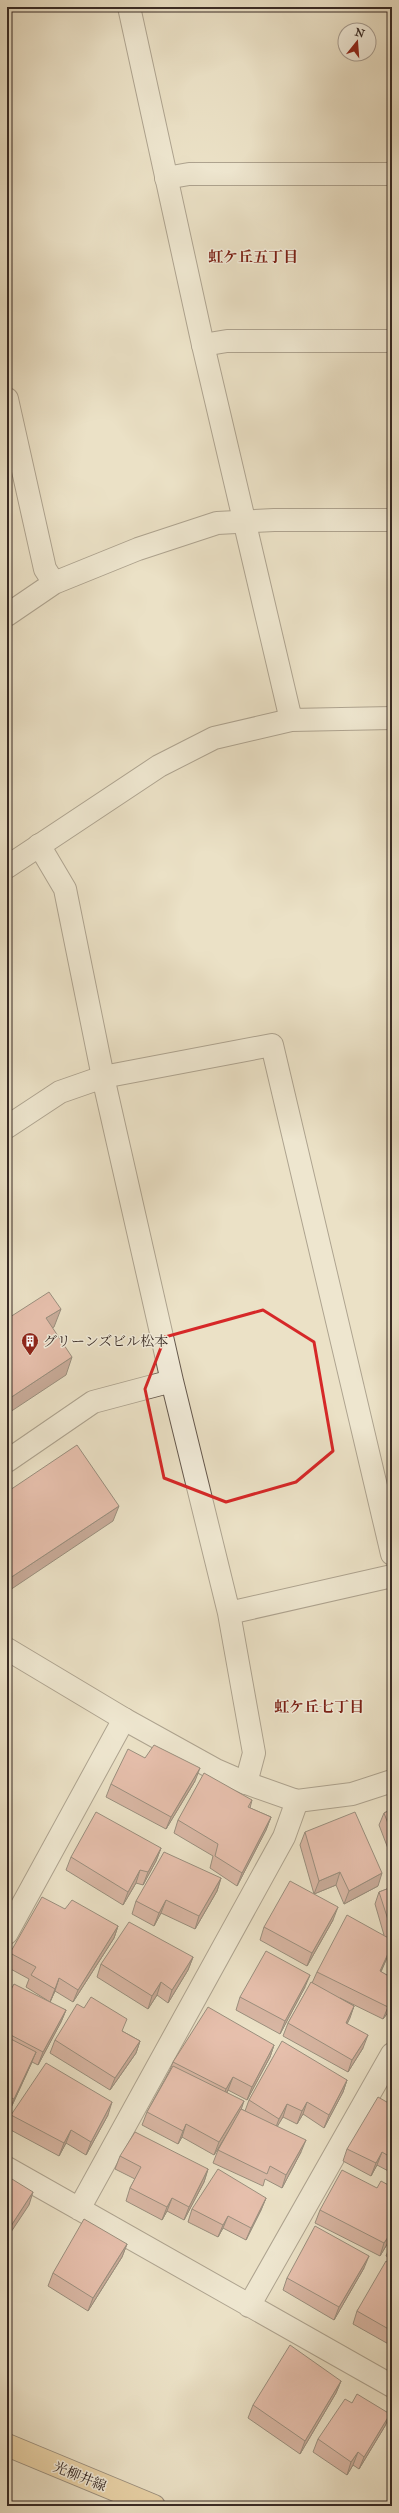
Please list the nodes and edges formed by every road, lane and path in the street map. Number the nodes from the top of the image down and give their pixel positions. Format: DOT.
graph roads {
  1 [pos="129,7"];
  2 [pos="392,174"];
  3 [pos="166,178"];
  4 [pos="392,342"];
  5 [pos="203,345"];
  6 [pos="7,399"];
  7 [pos="392,520"];
  8 [pos="245,522"];
  9 [pos="54,583"];
  10 [pos="7,615"];
  11 [pos="392,718"];
  12 [pos="291,720"];
  13 [pos="39,845"];
  14 [pos="7,867"];
  15 [pos="103,1077"];
  16 [pos="7,1127"];
  17 [pos="172,1381"];
  18 [pos="7,1461"];
  19 [pos="392,1554"];
  20 [pos="392,1576"];
  21 [pos="229,1613"];
  22 [pos="7,1649"];
  23 [pos="124,1719"];
  24 [pos="392,1781"];
  25 [pos="246,1784"];
  26 [pos="298,1801"];
  27 [pos="7,1933"];
  28 [pos="392,2054"];
  29 [pos="7,2168"];
  30 [pos="79,2209"];
  31 [pos="249,2306"];
  32 [pos="392,2386"];
  33 [pos="7,2446"];
  34 [pos="154,2506"];
  1 -- 3 [label="street"];
  2 -- 3 [label="street"];
  3 -- 5 [label="street"];
  4 -- 5 [label="street"];
  5 -- 8 [label="street"];
  6 -- 9 [label="street"];
  7 -- 8 [label="street"];
  8 -- 9 [label="street"];
  8 -- 12 [label="street"];
  9 -- 10 [label="street"];
  11 -- 12 [label="street"];
  12 -- 13 [label="street"];
  13 -- 14 [label="street"];
  13 -- 15 [label="street"];
  15 -- 16 [label="street"];
  15 -- 17 [label="street"];
  15 -- 19 [label="street"];
  17 -- 18 [label="street"];
  17 -- 21 [label="street"];
  20 -- 21 [label="street"];
  21 -- 25 [label="street"];
  22 -- 23 [label="street"];
  23 -- 25 [label="street"];
  23 -- 27 [label="street"];
  24 -- 26 [label="street"];
  25 -- 26 [label="street"];
  26 -- 30 [label="street"];
  28 -- 31 [label="street"];
  29 -- 30 [label="street"];
  30 -- 31 [label="street"];
  31 -- 32 [label="street"];
  33 -- 34 [label="main road, 光柳井線"];
}
